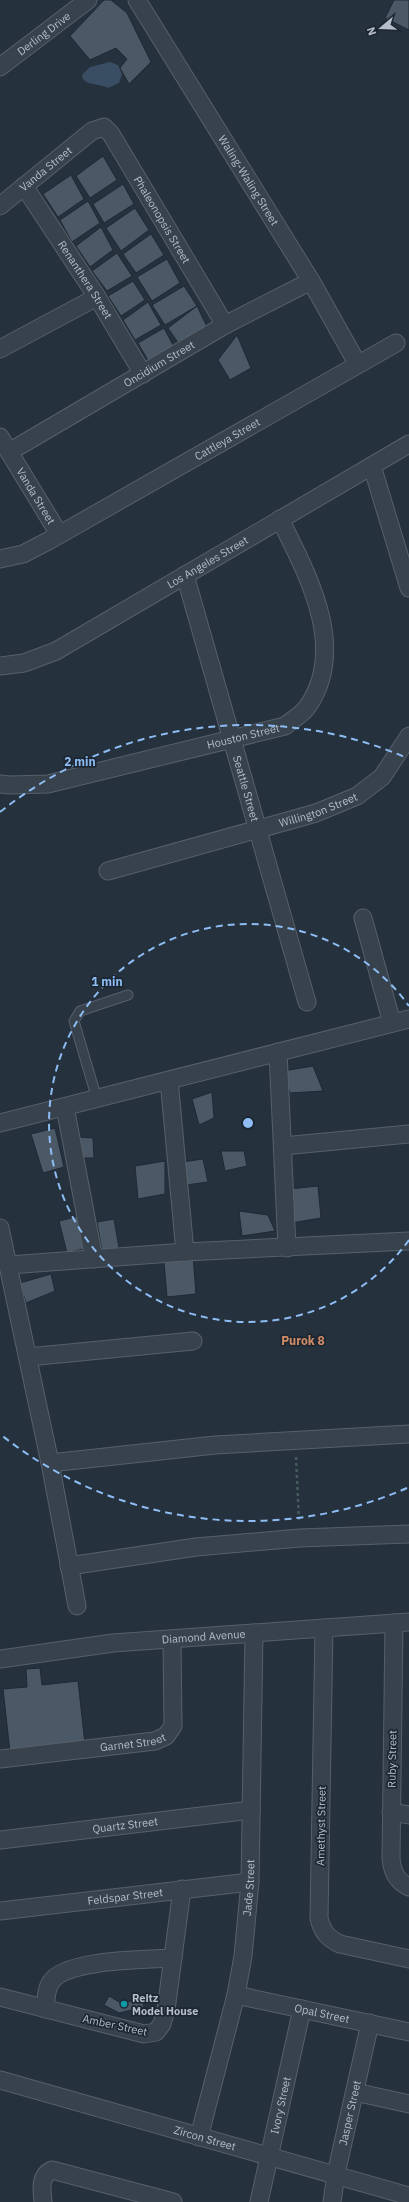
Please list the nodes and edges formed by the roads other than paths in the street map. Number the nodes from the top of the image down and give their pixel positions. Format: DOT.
graph roads {
  1 [pos="88,0"];
  2 [pos="137,0"];
  3 [pos="0,67"];
  4 [pos="92,131"];
  5 [pos="24,186"];
  6 [pos="0,206"];
  7 [pos="311,281"];
  8 [pos="97,297"];
  9 [pos="225,325"];
  10 [pos="396,343"];
  11 [pos="0,349"];
  12 [pos="357,363"];
  13 [pos="143,374"];
  14 [pos="0,437"];
  15 [pos="409,444"];
  16 [pos="9,452"];
  17 [pos="372,466"];
  18 [pos="280,519"];
  19 [pos="59,534"];
  20 [pos="0,559"];
  21 [pos="185,575"];
  22 [pos="409,588"];
  23 [pos="0,666"];
  24 [pos="409,736"];
  25 [pos="232,738"];
  26 [pos="0,784"];
  27 [pos="258,830"];
  28 [pos="108,871"];
  29 [pos="363,918"];
  30 [pos="128,995"];
  31 [pos="307,1002"];
  32 [pos="409,1019"];
  33 [pos="392,1023"];
  34 [pos="278,1052"];
  35 [pos="169,1080"];
  36 [pos="97,1099"];
  37 [pos="65,1107"];
  38 [pos="0,1123"];
  39 [pos="409,1134"];
  40 [pos="283,1146"];
  41 [pos="0,1228"];
  42 [pos="409,1241"];
  43 [pos="287,1248"];
  44 [pos="185,1252"];
  45 [pos="94,1259"];
  46 [pos="9,1265"];
  47 [pos="193,1341"];
  48 [pos="28,1357"];
  49 [pos="409,1434"];
  50 [pos="50,1464"];
  51 [pos="409,1534"];
  52 [pos="69,1566"];
  53 [pos="77,1606"];
  54 [pos="401,1622"];
  55 [pos="324,1628"];
  56 [pos="254,1632"];
  57 [pos="172,1639"];
  58 [pos="0,1659"];
  59 [pos="0,1759"];
  60 [pos="251,1810"];
  61 [pos="391,1812"];
  62 [pos="409,1815"];
  63 [pos="0,1840"];
  64 [pos="250,1882"];
  65 [pos="409,1887"];
  66 [pos="182,1889"];
  67 [pos="0,1911"];
  68 [pos="172,1958"];
  69 [pos="409,1958"];
  70 [pos="236,1995"];
  71 [pos="0,1996"];
  72 [pos="45,2009"];
  73 [pos="302,2009"];
  74 [pos="370,2024"];
  75 [pos="409,2032"];
  76 [pos="0,2080"];
  77 [pos="355,2092"];
  78 [pos="409,2104"];
  79 [pos="199,2136"];
  80 [pos="269,2156"];
  81 [pos="336,2174"];
  82 [pos="114,2194"];
  83 [pos="409,2196"];
  84 [pos="43,2202"];
  85 [pos="173,2202"];
  86 [pos="259,2202"];
  87 [pos="332,2202"];
  1 -- 3 [label="street, Derling Drive"];
  2 -- 7 [label="street, Waling-Waling Street"];
  4 -- 5 [label="street, Vanda Street"];
  4 -- 9 [label="street, Phaleonopsis Street"];
  5 -- 6 [label="street, Vanda Street"];
  5 -- 8 [label="street, Renanthera Street"];
  7 -- 9 [label="street, Oncidium Street"];
  7 -- 12 [label="street, Waling-Waling Street"];
  8 -- 11 [label="street"];
  8 -- 13 [label="street, Renanthera Street"];
  9 -- 13 [label="street, Oncidium Street"];
  10 -- 12 [label="street, Cattleya Street"];
  12 -- 19 [label="street, Cattleya Street"];
  13 -- 16 [label="street, Oncidium Street"];
  14 -- 16 [label="street, Vanda Street"];
  15 -- 17 [label="street, Los Angeles Street"];
  16 -- 19 [label="street, Vanda Street"];
  17 -- 18 [label="street, Los Angeles Street"];
  17 -- 22 [label="street"];
  18 -- 21 [label="street, Los Angeles Street"];
  18 -- 25 [label="street, Houston Street"];
  19 -- 20 [label="street, Cattleya Street"];
  21 -- 23 [label="street, Los Angeles Street"];
  21 -- 25 [label="street, Seattle Street"];
  24 -- 27 [label="street, Willington Street"];
  25 -- 26 [label="street, Houston Street"];
  25 -- 27 [label="street, Seattle Street"];
  27 -- 28 [label="street, Willington Street"];
  27 -- 31 [label="street, Seattle Street"];
  29 -- 33 [label="street"];
  30 -- 36 [label="lane"];
  32 -- 33 [label="street"];
  33 -- 34 [label="street"];
  34 -- 35 [label="street"];
  34 -- 40 [label="street"];
  35 -- 36 [label="street"];
  35 -- 44 [label="street"];
  36 -- 37 [label="street"];
  37 -- 38 [label="street"];
  37 -- 45 [label="street"];
  39 -- 40 [label="street"];
  40 -- 43 [label="street"];
  41 -- 46 [label="street"];
  42 -- 43 [label="street"];
  43 -- 44 [label="street"];
  44 -- 45 [label="street"];
  45 -- 46 [label="street"];
  46 -- 48 [label="street"];
  47 -- 48 [label="street"];
  48 -- 50 [label="street"];
  49 -- 50 [label="street"];
  50 -- 52 [label="street"];
  51 -- 52 [label="street"];
  52 -- 53 [label="street"];
  54 -- 55 [label="street, Diamond Avenue"];
  54 -- 61 [label="street, Ruby Street"];
  55 -- 56 [label="street, Diamond Avenue"];
  55 -- 69 [label="street, Amethyst Street"];
  56 -- 57 [label="street, Diamond Avenue"];
  56 -- 60 [label="street, Jade Street"];
  57 -- 58 [label="street, Diamond Avenue"];
  57 -- 59 [label="street, Garnet Street"];
  60 -- 63 [label="street, Quartz Street"];
  60 -- 64 [label="street, Jade Street"];
  61 -- 62 [label="street"];
  61 -- 65 [label="street, Ruby Street"];
  64 -- 66 [label="street, Feldspar Street"];
  64 -- 70 [label="street, Jade Street"];
  66 -- 67 [label="street, Feldspar Street"];
  66 -- 68 [label="street, Amber Street"];
  68 -- 72 [label="street"];
  68 -- 72 [label="street, Amber Street"];
  70 -- 73 [label="street, Opal Street"];
  70 -- 79 [label="street, Jade Street"];
  71 -- 72 [label="street, Amber Street"];
  73 -- 74 [label="street, Opal Street"];
  73 -- 80 [label="street, Ivory Street"];
  74 -- 75 [label="street, Opal Street"];
  74 -- 77 [label="street, Jasper Street"];
  76 -- 79 [label="street, Zircon Street"];
  77 -- 78 [label="street"];
  77 -- 81 [label="street, Jasper Street"];
  79 -- 80 [label="street, Zircon Street"];
  80 -- 81 [label="street, Zircon Street"];
  80 -- 86 [label="street, Ivory Street"];
  81 -- 83 [label="street, Zircon Street"];
  81 -- 87 [label="street, Jasper Street"];
  82 -- 84 [label="street"];
  82 -- 85 [label="street"];
}
